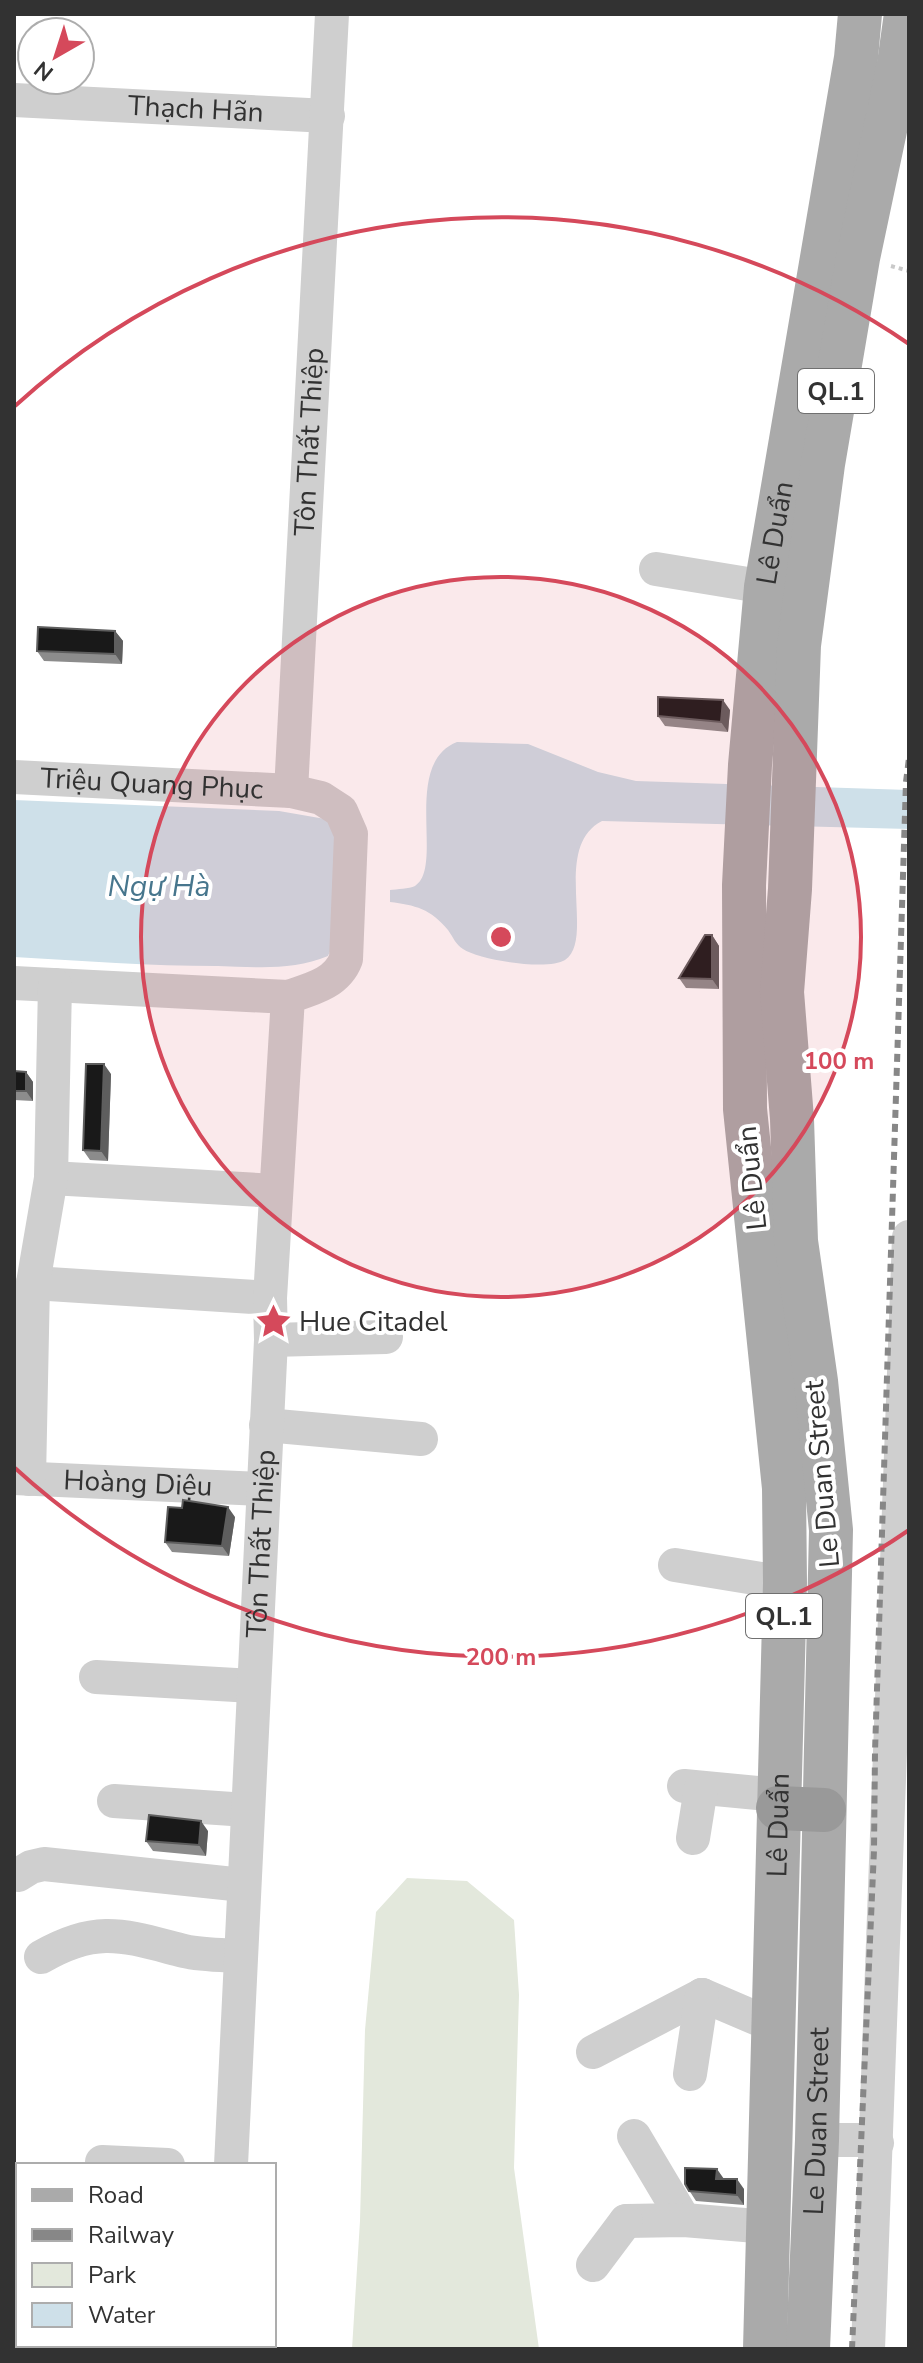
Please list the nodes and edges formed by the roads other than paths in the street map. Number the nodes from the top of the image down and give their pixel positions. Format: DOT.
graph roads {
  1 [pos="332,14"];
  2 [pos="860,14"];
  3 [pos="906,14"];
  4 [pos="856,58"];
  5 [pos="899,64"];
  6 [pos="14,100"];
  7 [pos="328,116"];
  8 [pos="656,569"];
  9 [pos="766,587"];
  10 [pos="14,777"];
  11 [pos="291,791"];
  12 [pos="790,889"];
  13 [pos="14,983"];
  14 [pos="55,985"];
  15 [pos="288,997"];
  16 [pos="51,1178"];
  17 [pos="276,1191"];
  18 [pos="909,1237"];
  19 [pos="33,1283"];
  20 [pos="270,1298"];
  21 [pos="386,1337"];
  22 [pos="271,1340"];
  23 [pos="266,1425"];
  24 [pos="421,1439"];
  25 [pos="22,1478"];
  26 [pos="262,1489"];
  27 [pos="675,1565"];
  28 [pos="785,1583"];
  29 [pos="96,1677"];
  30 [pos="253,1686"];
  31 [pos="114,1801"];
  32 [pos="778,1802"];
  33 [pos="247,1810"];
  34 [pos="824,1810"];
  35 [pos="693,1838"];
  36 [pos="18,1875"];
  37 [pos="243,1885"];
  38 [pos="240,1956"];
  39 [pos="41,1957"];
  40 [pos="895,1980"];
  41 [pos="702,1995"];
  42 [pos="772,2025"];
  43 [pos="593,2052"];
  44 [pos="690,2074"];
  45 [pos="634,2136"];
  46 [pos="817,2140"];
  47 [pos="877,2143"];
  48 [pos="102,2162"];
  49 [pos="124,2163"];
  50 [pos="231,2163"];
  51 [pos="684,2220"];
  52 [pos="768,2227"];
  53 [pos="593,2265"];
  54 [pos="765,2349"];
  55 [pos="808,2349"];
  56 [pos="868,2349"];
  1 -- 7 [label="street, Tôn Thất Thiệp"];
  2 -- 4 [label="main road, Lê Duẩn / QL.1"];
  3 -- 5 [label="main road, Lê Duẩn / QL.1"];
  4 -- 5 [label="main road"];
  4 -- 9 [label="main road, Lê Duẩn / QL.1"];
  5 -- 12 [label="main road, Lê Duẩn / QL.1"];
  6 -- 7 [label="street, Thạch Hãn"];
  7 -- 11 [label="street, Tôn Thất Thiệp"];
  8 -- 9 [label="street"];
  9 -- 28 [label="main road, Lê Duẩn / QL.1"];
  10 -- 11 [label="street, Triệu Quang Phục"];
  11 -- 15 [label="street"];
  12 -- 34 [label="main road, Le Duan Street / QL.1"];
  13 -- 14 [label="street"];
  14 -- 15 [label="street"];
  14 -- 16 [label="street"];
  15 -- 17 [label="street, Tôn Thất Thiệp"];
  16 -- 17 [label="street"];
  16 -- 19 [label="street"];
  17 -- 20 [label="street, Tôn Thất Thiệp"];
  18 -- 40 [label="street"];
  19 -- 20 [label="street"];
  19 -- 25 [label="street"];
  20 -- 22 [label="street, Tôn Thất Thiệp"];
  21 -- 22 [label="street"];
  22 -- 23 [label="street, Tôn Thất Thiệp"];
  23 -- 24 [label="street"];
  23 -- 26 [label="street, Tôn Thất Thiệp"];
  25 -- 26 [label="street, Hoàng Diệu"];
  26 -- 30 [label="street, Tôn Thất Thiệp"];
  27 -- 28 [label="street"];
  28 -- 32 [label="main road, Lê Duẩn / QL.1"];
  29 -- 30 [label="street"];
  30 -- 33 [label="street, Tôn Thất Thiệp"];
  31 -- 33 [label="street"];
  32 -- 34 [label="highway"];
  32 -- 35 [label="street"];
  32 -- 42 [label="main road, Lê Duẩn / QL.1"];
  33 -- 37 [label="street, Tôn Thất Thiệp"];
  34 -- 46 [label="main road, Le Duan Street / QL.1"];
  36 -- 37 [label="street"];
  37 -- 38 [label="street, Tôn Thất Thiệp"];
  38 -- 39 [label="street"];
  38 -- 50 [label="street, Tôn Thất Thiệp"];
  40 -- 47 [label="street"];
  41 -- 42 [label="street"];
  41 -- 43 [label="street"];
  41 -- 44 [label="street"];
  42 -- 52 [label="main road, Lê Duẩn / QL.1"];
  45 -- 51 [label="street"];
  46 -- 47 [label="street"];
  46 -- 55 [label="main road, Le Duan Street / QL.1"];
  47 -- 56 [label="street"];
  48 -- 49 [label="street"];
  51 -- 52 [label="street"];
  51 -- 53 [label="street"];
  52 -- 54 [label="main road, Lê Duẩn / QL.1"];
}
